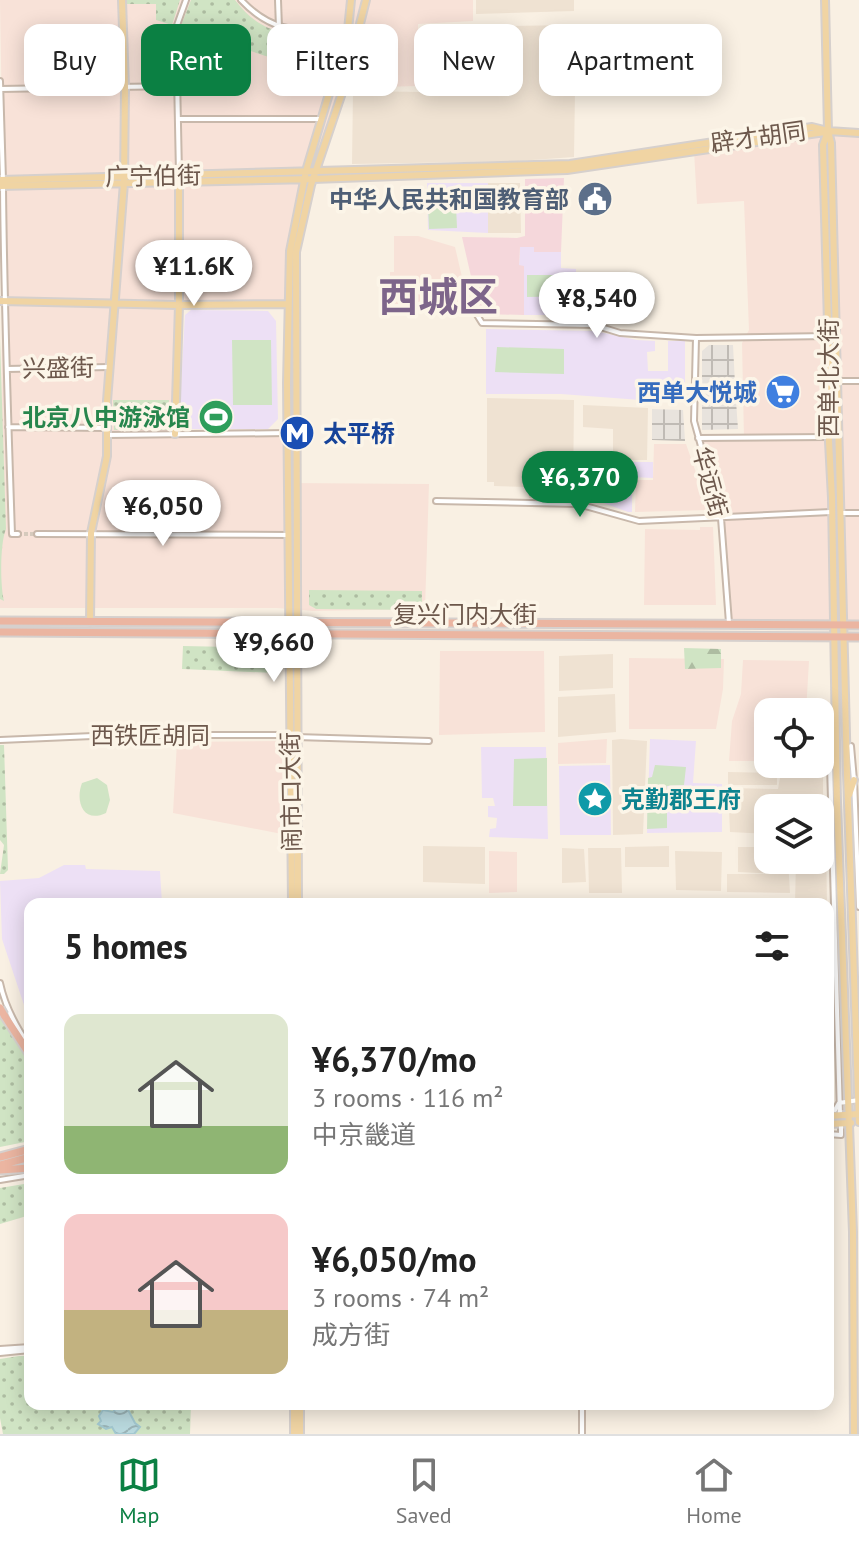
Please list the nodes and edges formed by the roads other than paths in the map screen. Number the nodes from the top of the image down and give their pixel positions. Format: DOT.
graph roads {
  1 [pos="122,0"];
  2 [pos="186,0"];
  3 [pos="241,0"];
  4 [pos="278,0"];
  5 [pos="351,0"];
  6 [pos="366,0"];
  7 [pos="825,0"];
  8 [pos="177,24"];
  9 [pos="272,24"];
  10 [pos="279,24"];
  11 [pos="349,24"];
  12 [pos="0,81"];
  13 [pos="127,87"];
  14 [pos="141,87"];
  15 [pos="0,89"];
  16 [pos="178,96"];
  17 [pos="328,96"];
  18 [pos="179,119"];
  19 [pos="321,119"];
  20 [pos="832,131"];
  21 [pos="859,133"];
  22 [pos="315,171"];
  23 [pos="308,177"];
  24 [pos="179,178"];
  25 [pos="126,179"];
  26 [pos="2,183"];
  27 [pos="2,301"];
  28 [pos="117,304"];
  29 [pos="288,304"];
  30 [pos="179,305"];
  31 [pos="472,307"];
  32 [pos="828,336"];
  33 [pos="696,338"];
  34 [pos="110,367"];
  35 [pos="7,369"];
  36 [pos="836,381"];
  37 [pos="859,381"];
  38 [pos="8,427"];
  39 [pos="108,432"];
  40 [pos="288,433"];
  41 [pos="175,434"];
  42 [pos="828,437"];
  43 [pos="698,438"];
  44 [pos="288,483"];
  45 [pos="297,483"];
  46 [pos="436,501"];
  47 [pos="835,512"];
  48 [pos="859,513"];
  49 [pos="721,518"];
  50 [pos="15,534"];
  51 [pos="37,534"];
  52 [pos="92,534"];
  53 [pos="289,535"];
  54 [pos="0,621"];
  55 [pos="292,621"];
  56 [pos="91,622"];
  57 [pos="833,625"];
  58 [pos="845,625"];
  59 [pos="859,625"];
  60 [pos="729,626"];
  61 [pos="0,632"];
  62 [pos="292,632"];
  63 [pos="833,637"];
  64 [pos="845,637"];
  65 [pos="859,637"];
  66 [pos="293,736"];
  67 [pos="0,737"];
  68 [pos="429,741"];
  69 [pos="851,746"];
  70 [pos="831,778"];
  71 [pos="854,780"];
  72 [pos="848,799"];
  73 [pos="855,831"];
  74 [pos="836,837"];
  75 [pos="292,898"];
  76 [pos="298,898"];
  77 [pos="859,907"];
  78 [pos="0,983"];
  79 [pos="2,1007"];
  80 [pos="856,1008"];
  81 [pos="24,1038"];
  82 [pos="24,1045"];
  83 [pos="858,1100"];
  84 [pos="843,1102"];
  85 [pos="859,1112"];
  86 [pos="834,1115"];
  87 [pos="842,1117"];
  88 [pos="834,1121"];
  89 [pos="859,1122"];
  90 [pos="834,1134"];
  91 [pos="845,1134"];
  92 [pos="859,1134"];
  93 [pos="24,1151"];
  94 [pos="0,1157"];
  95 [pos="24,1159"];
  96 [pos="0,1167"];
  97 [pos="24,1168"];
  98 [pos="24,1176"];
  99 [pos="0,1178"];
  100 [pos="24,1349"];
  101 [pos="0,1351"];
  102 [pos="297,1410"];
  103 [pos="582,1410"];
  104 [pos="297,1434"];
  105 [pos="582,1434"];
  106 [pos="854,1434"];
  1 -- 13 [label="main road"];
  2 -- 8 [label="street"];
  3 -- 9 [label="street"];
  4 -- 10 [label="street"];
  5 -- 11 [label="main road"];
  6 -- 22 [label="main road"];
  7 -- 20 [label="main road, 西单北大街"];
  12 -- 15 [label="street"];
  13 -- 14 [label="street"];
  13 -- 15 [label="street"];
  13 -- 25 [label="main road"];
  15 -- 26 [label="street"];
  16 -- 18 [label="street"];
  17 -- 19 [label="main road"];
  18 -- 19 [label="street"];
  18 -- 24 [label="street"];
  19 -- 23 [label="main road"];
  20 -- 21 [label="main road"];
  20 -- 22 [label="main road, 辟才胡同"];
  20 -- 23 [label="main road, 辟才胡同"];
  20 -- 32 [label="main road, 西单北大街"];
  20 -- 36 [label="main road, 西单北大街"];
  22 -- 23 [label="main road"];
  23 -- 24 [label="main road, 广宁伯街"];
  23 -- 29 [label="main road"];
  23 -- 45 [label="main road"];
  24 -- 25 [label="main road, 广宁伯街"];
  24 -- 30 [label="main road"];
  25 -- 26 [label="main road, 广宁伯街"];
  25 -- 28 [label="main road"];
  26 -- 27 [label="street"];
  27 -- 28 [label="main road"];
  27 -- 35 [label="street"];
  28 -- 30 [label="main road"];
  28 -- 34 [label="main road"];
  29 -- 30 [label="main road"];
  29 -- 40 [label="main road"];
  30 -- 41 [label="main road"];
  31 -- 33 [label="street"];
  32 -- 33 [label="street"];
  32 -- 42 [label="main road, 西单北大街"];
  33 -- 43 [label="street, 华远街"];
  34 -- 35 [label="street, 兴盛街"];
  34 -- 39 [label="main road"];
  35 -- 38 [label="street"];
  36 -- 37 [label="street"];
  36 -- 47 [label="main road, 西单北大街"];
  38 -- 39 [label="street"];
  38 -- 50 [label="street"];
  39 -- 41 [label="street"];
  39 -- 52 [label="main road"];
  40 -- 41 [label="street"];
  40 -- 44 [label="main road"];
  42 -- 43 [label="street"];
  42 -- 47 [label="main road, 西单北大街"];
  43 -- 49 [label="street, 华远街"];
  44 -- 45 [label="main road"];
  44 -- 53 [label="main road"];
  45 -- 55 [label="main road"];
  46 -- 49 [label="street"];
  47 -- 48 [label="street"];
  47 -- 49 [label="street"];
  47 -- 57 [label="main road, 西单北大街"];
  47 -- 58 [label="main road, 西单北大街"];
  49 -- 60 [label="street, 华远街"];
  51 -- 52 [label="street"];
  52 -- 53 [label="street"];
  52 -- 56 [label="main road"];
  53 -- 55 [label="main road"];
  54 -- 56 [label="highway, 复兴门内大街"];
  55 -- 56 [label="highway, 复兴门内大街"];
  55 -- 60 [label="highway, 复兴门内大街"];
  55 -- 62 [label="main road, 闹市口大街"];
  57 -- 58 [label="highway, 复兴门内大街"];
  57 -- 60 [label="highway, 复兴门内大街"];
  57 -- 63 [label="main road, 西单北大街"];
  58 -- 59 [label="highway, 复兴门内大街"];
  58 -- 64 [label="main road, 西单北大街"];
  61 -- 62 [label="highway, 复兴门内大街"];
  62 -- 63 [label="highway, 复兴门内大街"];
  62 -- 66 [label="main road, 闹市口大街"];
  63 -- 64 [label="highway, 复兴门内大街"];
  63 -- 74 [label="main road, 西单北大街"];
  64 -- 65 [label="highway, 复兴门内大街"];
  64 -- 72 [label="main road, 西单北大街"];
  66 -- 67 [label="street, 西铁匠胡同"];
  66 -- 68 [label="street, 西铁匠胡同"];
  66 -- 75 [label="main road, 闹市口大街"];
  66 -- 76 [label="main road, 闹市口大街"];
  69 -- 71 [label="street"];
  70 -- 74 [label="street"];
  71 -- 72 [label="main road"];
  71 -- 73 [label="street"];
  72 -- 73 [label="main road, 西单北大街"];
  73 -- 74 [label="street"];
  73 -- 77 [label="street"];
  73 -- 80 [label="main road, 西单北大街"];
  74 -- 84 [label="main road, 西单北大街"];
  78 -- 79 [label="street"];
  79 -- 81 [label="street"];
  79 -- 82 [label="highway"];
  80 -- 83 [label="main road, 西单北大街"];
  83 -- 84 [label="street"];
  83 -- 85 [label="main road, 西单北大街"];
  84 -- 87 [label="main road, 西单北大街"];
  84 -- 87 [label="street"];
  85 -- 87 [label="main road"];
  85 -- 89 [label="main road, 西单北大街"];
  86 -- 87 [label="main road"];
  87 -- 88 [label="main road"];
  87 -- 89 [label="main road"];
  87 -- 91 [label="main road, 西单北大街"];
  90 -- 91 [label="street"];
  91 -- 92 [label="street"];
  91 -- 106 [label="main road, 西单北大街"];
  93 -- 94 [label="highway"];
  95 -- 96 [label="highway"];
  96 -- 97 [label="highway"];
  98 -- 99 [label="street"];
  100 -- 101 [label="street"];
  102 -- 104 [label="main road"];
  103 -- 105 [label="street"];
}
